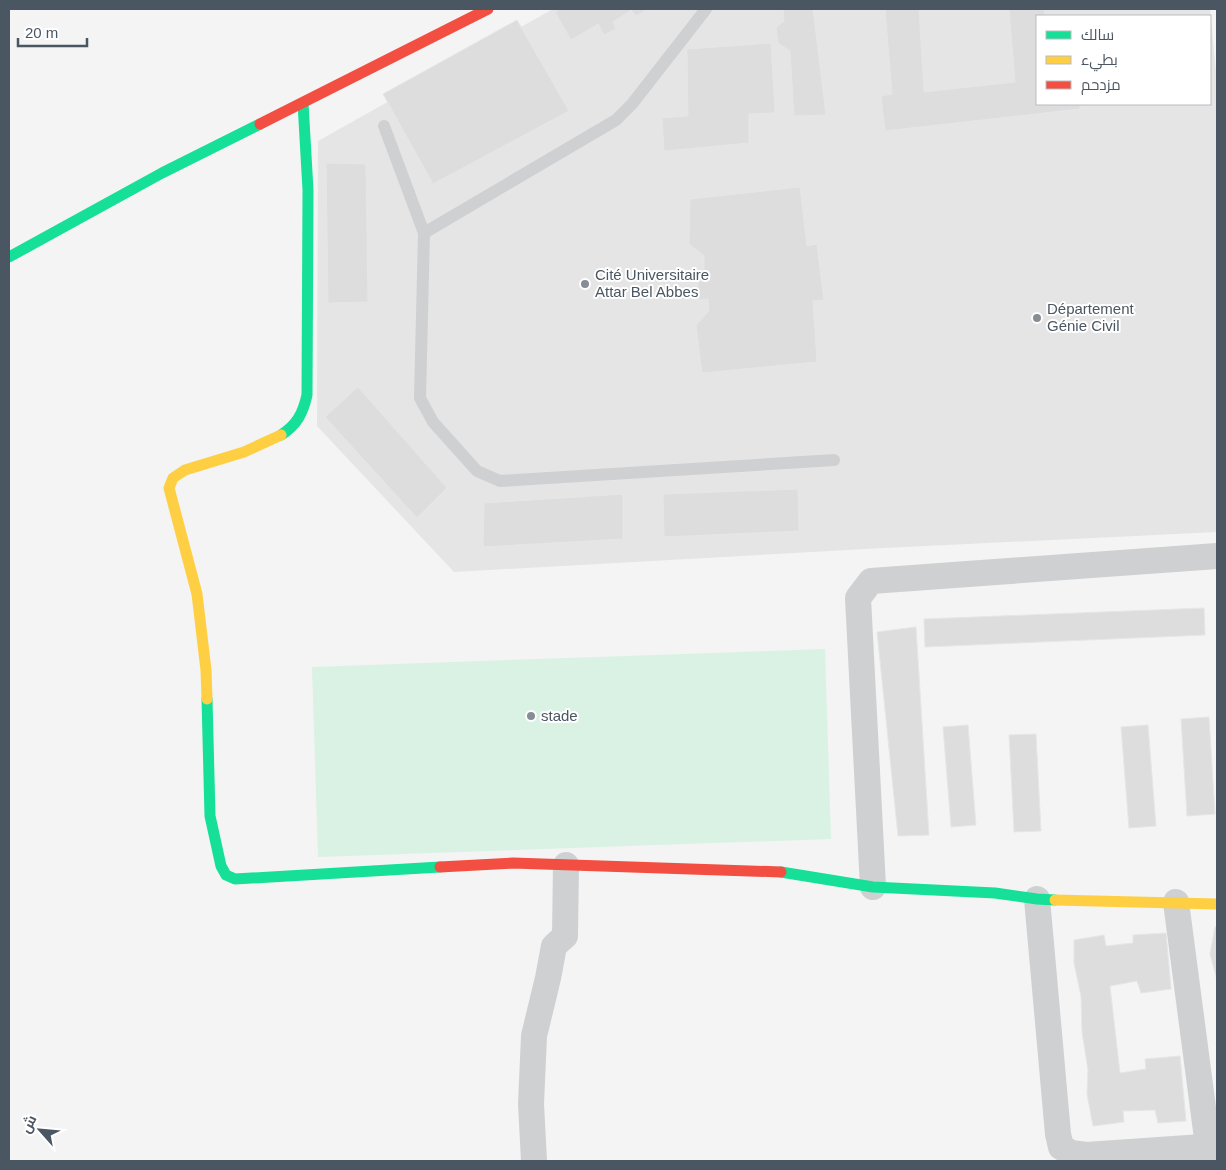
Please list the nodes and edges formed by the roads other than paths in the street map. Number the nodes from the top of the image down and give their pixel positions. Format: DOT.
graph roads {
  1 [pos="488,9"];
  2 [pos="706,9"];
  3 [pos="302,103"];
  4 [pos="384,126"];
  5 [pos="424,233"];
  6 [pos="9,258"];
  7 [pos="834,460"];
  8 [pos="1217,556"];
  9 [pos="566,865"];
  10 [pos="874,887"];
  11 [pos="1037,899"];
  12 [pos="1176,902"];
  13 [pos="1217,904"];
  14 [pos="1212,1151"];
  15 [pos="534,1161"];
  1 -- 3 [label="street"];
  2 -- 5 [label="lane"];
  3 -- 6 [label="street"];
  3 -- 9 [label="street"];
  4 -- 5 [label="lane"];
  5 -- 7 [label="lane"];
  8 -- 10 [label="street"];
  9 -- 10 [label="street"];
  9 -- 15 [label="street"];
  10 -- 11 [label="street"];
  11 -- 12 [label="street"];
  11 -- 14 [label="street"];
  12 -- 13 [label="street"];
  12 -- 14 [label="street"];
}
